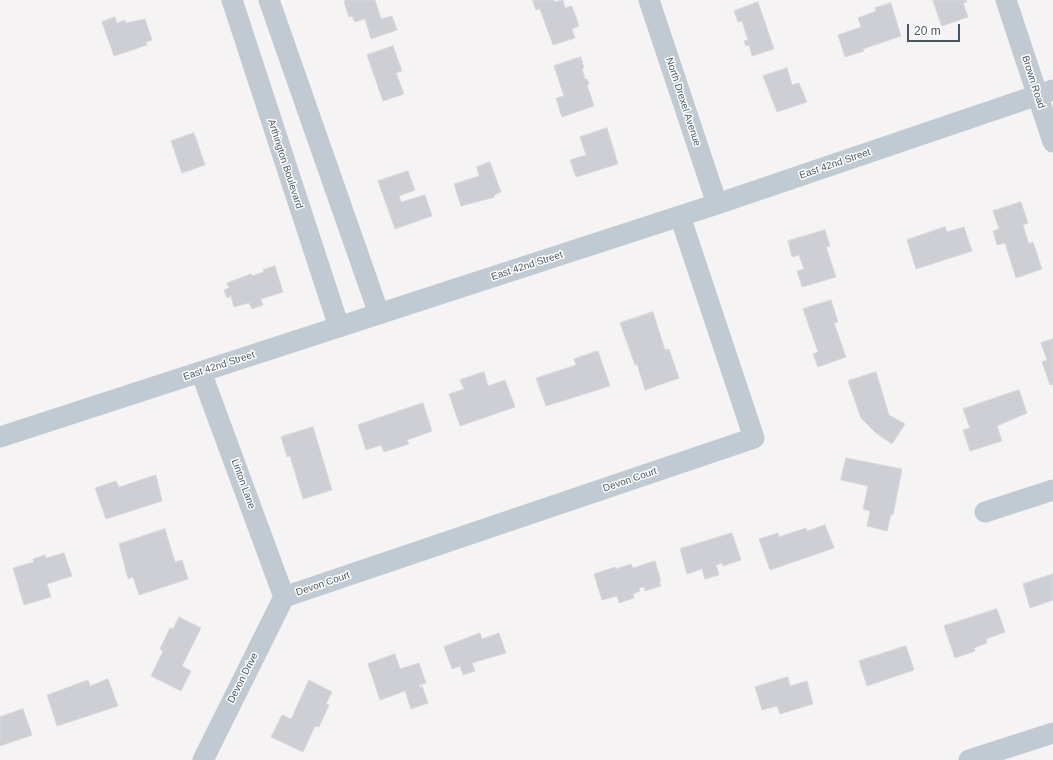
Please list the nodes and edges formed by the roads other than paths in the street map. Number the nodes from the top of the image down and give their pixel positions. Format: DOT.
graph roads {
  1 [pos="232,0"];
  2 [pos="270,0"];
  3 [pos="649,0"];
  4 [pos="1006,0"];
  5 [pos="1045,93"];
  6 [pos="1053,142"];
  7 [pos="717,204"];
  8 [pos="680,216"];
  9 [pos="379,314"];
  10 [pos="338,327"];
  11 [pos="201,372"];
  12 [pos="0,437"];
  13 [pos="1053,490"];
  14 [pos="986,512"];
  15 [pos="284,597"];
  16 [pos="1053,732"];
  17 [pos="203,760"];
  18 [pos="969,760"];
  1 -- 10 [label="street, Arthington Boulevard"];
  2 -- 9 [label="street"];
  3 -- 7 [label="street, North Drexel Avenue"];
  4 -- 5 [label="street, Brown Road"];
  5 -- 6 [label="street, Brown Road"];
  5 -- 7 [label="street, East 42nd Street"];
  7 -- 8 [label="street, East 42nd Street"];
  8 -- 9 [label="street, East 42nd Street"];
  8 -- 15 [label="street, Devon Court"];
  9 -- 10 [label="street, East 42nd Street"];
  10 -- 11 [label="street, East 42nd Street"];
  11 -- 12 [label="street, East 42nd Street"];
  11 -- 15 [label="street, Linton Lane"];
  13 -- 14 [label="street"];
  15 -- 17 [label="street, Devon Drive"];
  16 -- 18 [label="street"];
}
